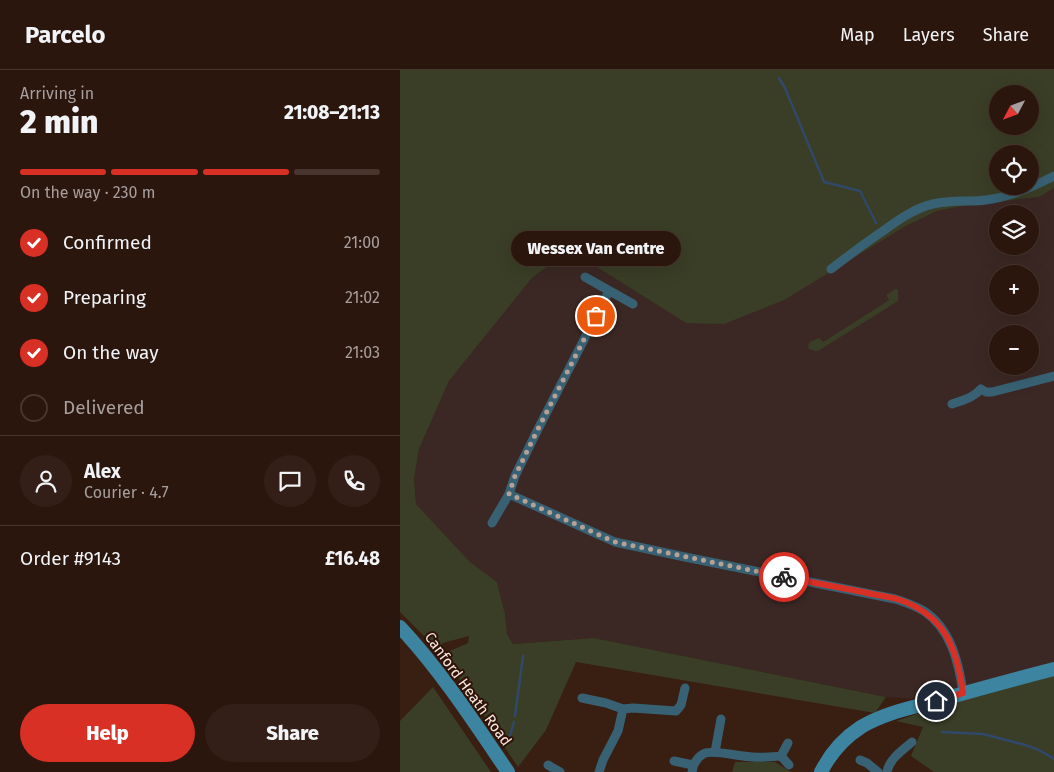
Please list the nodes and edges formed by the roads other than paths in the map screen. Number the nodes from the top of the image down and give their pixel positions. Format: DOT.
graph roads {
  1 [pos="1054,176"];
  2 [pos="831,269"];
  3 [pos="585,277"];
  4 [pos="609,290"];
  5 [pos="633,304"];
  6 [pos="1054,376"];
  7 [pos="952,404"];
  8 [pos="509,494"];
  9 [pos="492,523"];
  10 [pos="400,627"];
  11 [pos="1054,669"];
  12 [pos="685,688"];
  13 [pos="963,693"];
  14 [pos="582,698"];
  15 [pos="623,709"];
  16 [pos="721,719"];
  17 [pos="912,742"];
  18 [pos="788,743"];
  19 [pos="715,752"];
  20 [pos="781,756"];
  21 [pos="860,760"];
  22 [pos="674,761"];
  23 [pos="789,764"];
  24 [pos="548,765"];
  25 [pos="693,769"];
  26 [pos="508,772"];
  27 [pos="560,772"];
  28 [pos="599,772"];
  29 [pos="821,772"];
  30 [pos="878,772"];
  31 [pos="887,772"];
  1 -- 2 [label="street"];
  3 -- 4 [label="street"];
  4 -- 5 [label="street"];
  4 -- 8 [label="street"];
  6 -- 7 [label="street"];
  8 -- 9 [label="street"];
  8 -- 13 [label="street"];
  10 -- 26 [label="street, Canford Heath Road"];
  11 -- 13 [label="street"];
  12 -- 15 [label="street"];
  13 -- 29 [label="street"];
  14 -- 15 [label="street"];
  15 -- 28 [label="street"];
  16 -- 19 [label="street"];
  17 -- 31 [label="street"];
  18 -- 20 [label="street"];
  19 -- 20 [label="street"];
  19 -- 25 [label="street"];
  20 -- 23 [label="street"];
  21 -- 30 [label="street"];
  22 -- 25 [label="street"];
  24 -- 27 [label="street"];
}
